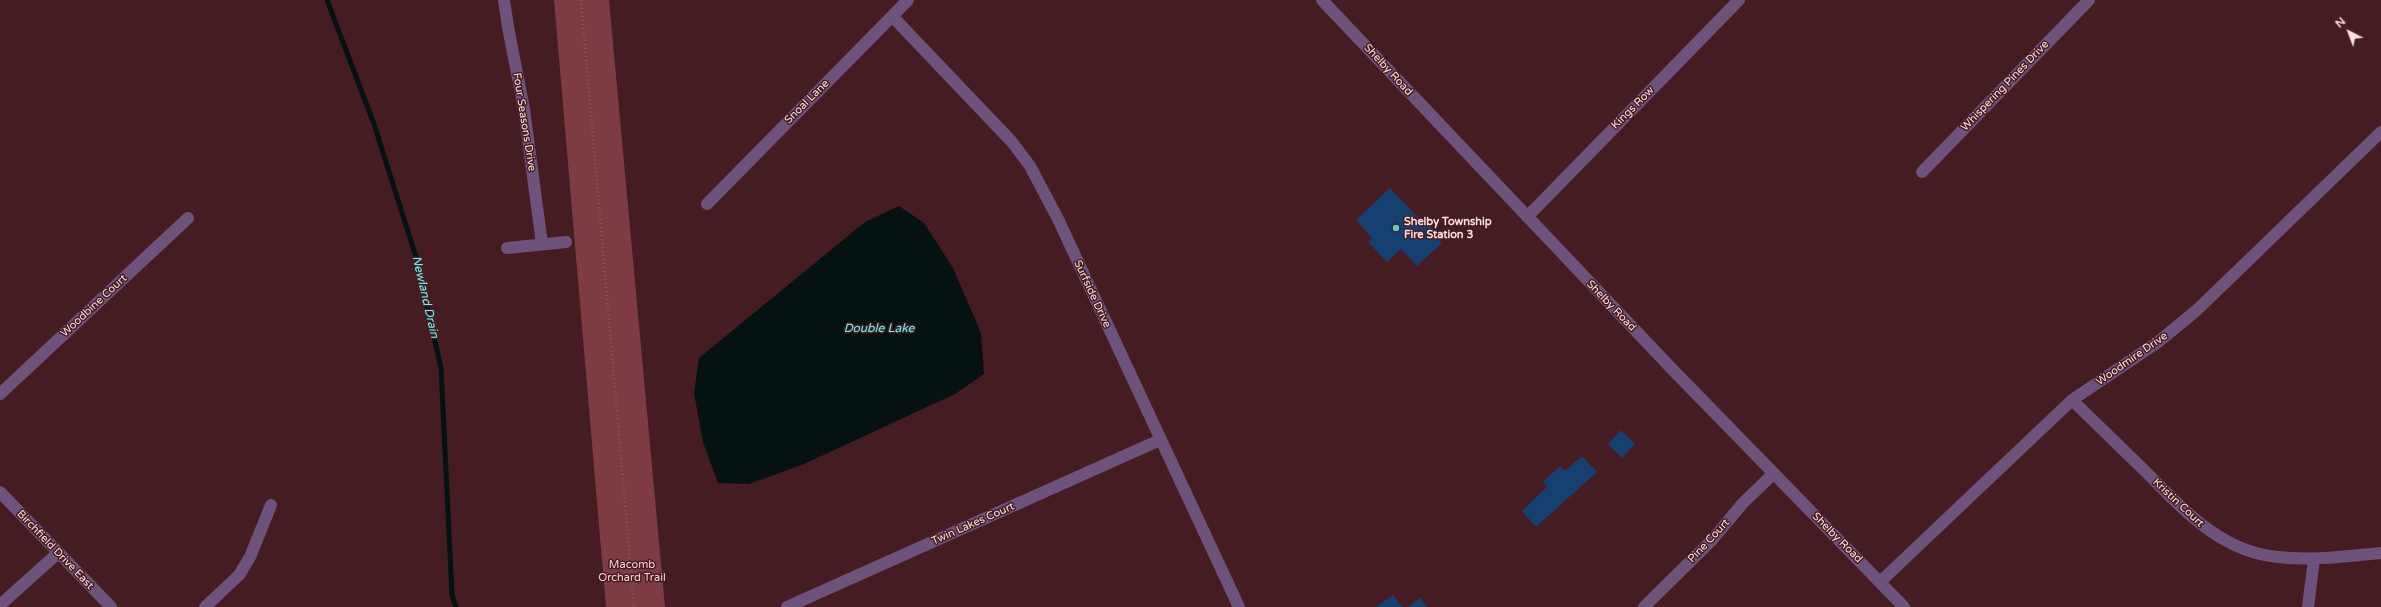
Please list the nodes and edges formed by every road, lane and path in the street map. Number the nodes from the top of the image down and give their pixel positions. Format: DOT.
graph roads {
  1 [pos="504,0"];
  2 [pos="581,0"];
  3 [pos="908,0"];
  4 [pos="1322,0"];
  5 [pos="1739,0"];
  6 [pos="2089,0"];
  7 [pos="892,16"];
  8 [pos="2381,132"];
  9 [pos="1922,172"];
  10 [pos="707,204"];
  11 [pos="1526,217"];
  12 [pos="188,218"];
  13 [pos="566,242"];
  14 [pos="542,244"];
  15 [pos="507,248"];
  16 [pos="0,394"];
  17 [pos="2072,400"];
  18 [pos="1160,440"];
  19 [pos="1773,474"];
  20 [pos="0,492"];
  21 [pos="271,505"];
  22 [pos="58,553"];
  23 [pos="2381,553"];
  24 [pos="2314,559"];
  25 [pos="1880,582"];
  26 [pos="0,605"];
  27 [pos="111,607"];
  28 [pos="205,607"];
  29 [pos="634,607"];
  30 [pos="787,607"];
  31 [pos="1239,607"];
  32 [pos="1644,607"];
  33 [pos="1904,607"];
  34 [pos="2308,607"];
  1 -- 14 [label="street, Four Seasons Drive"];
  2 -- 29 [label="path"];
  3 -- 7 [label="street, Snoal Lane"];
  4 -- 11 [label="street, Shelby Road"];
  5 -- 11 [label="street, Kings Row"];
  6 -- 9 [label="street, Whispering Pines Drive"];
  7 -- 10 [label="street, Snoal Lane"];
  7 -- 18 [label="street, Surfside Drive"];
  8 -- 17 [label="street, Woodmire Drive"];
  11 -- 19 [label="street, Shelby Road"];
  12 -- 16 [label="street, Woodbine Court"];
  13 -- 14 [label="street"];
  14 -- 15 [label="street"];
  17 -- 24 [label="street, Kristin Court"];
  17 -- 25 [label="street, Woodmire Drive"];
  18 -- 30 [label="street, Twin Lakes Court"];
  18 -- 31 [label="street, Surfside Drive"];
  19 -- 25 [label="street, Shelby Road"];
  19 -- 32 [label="street, Pine Court"];
  20 -- 22 [label="street, Birchfield Drive East"];
  21 -- 28 [label="street"];
  22 -- 26 [label="street"];
  22 -- 27 [label="street, Birchfield Drive East"];
  23 -- 24 [label="street, Kristin Court"];
  24 -- 34 [label="street"];
  25 -- 33 [label="street, Shelby Road"];
}
